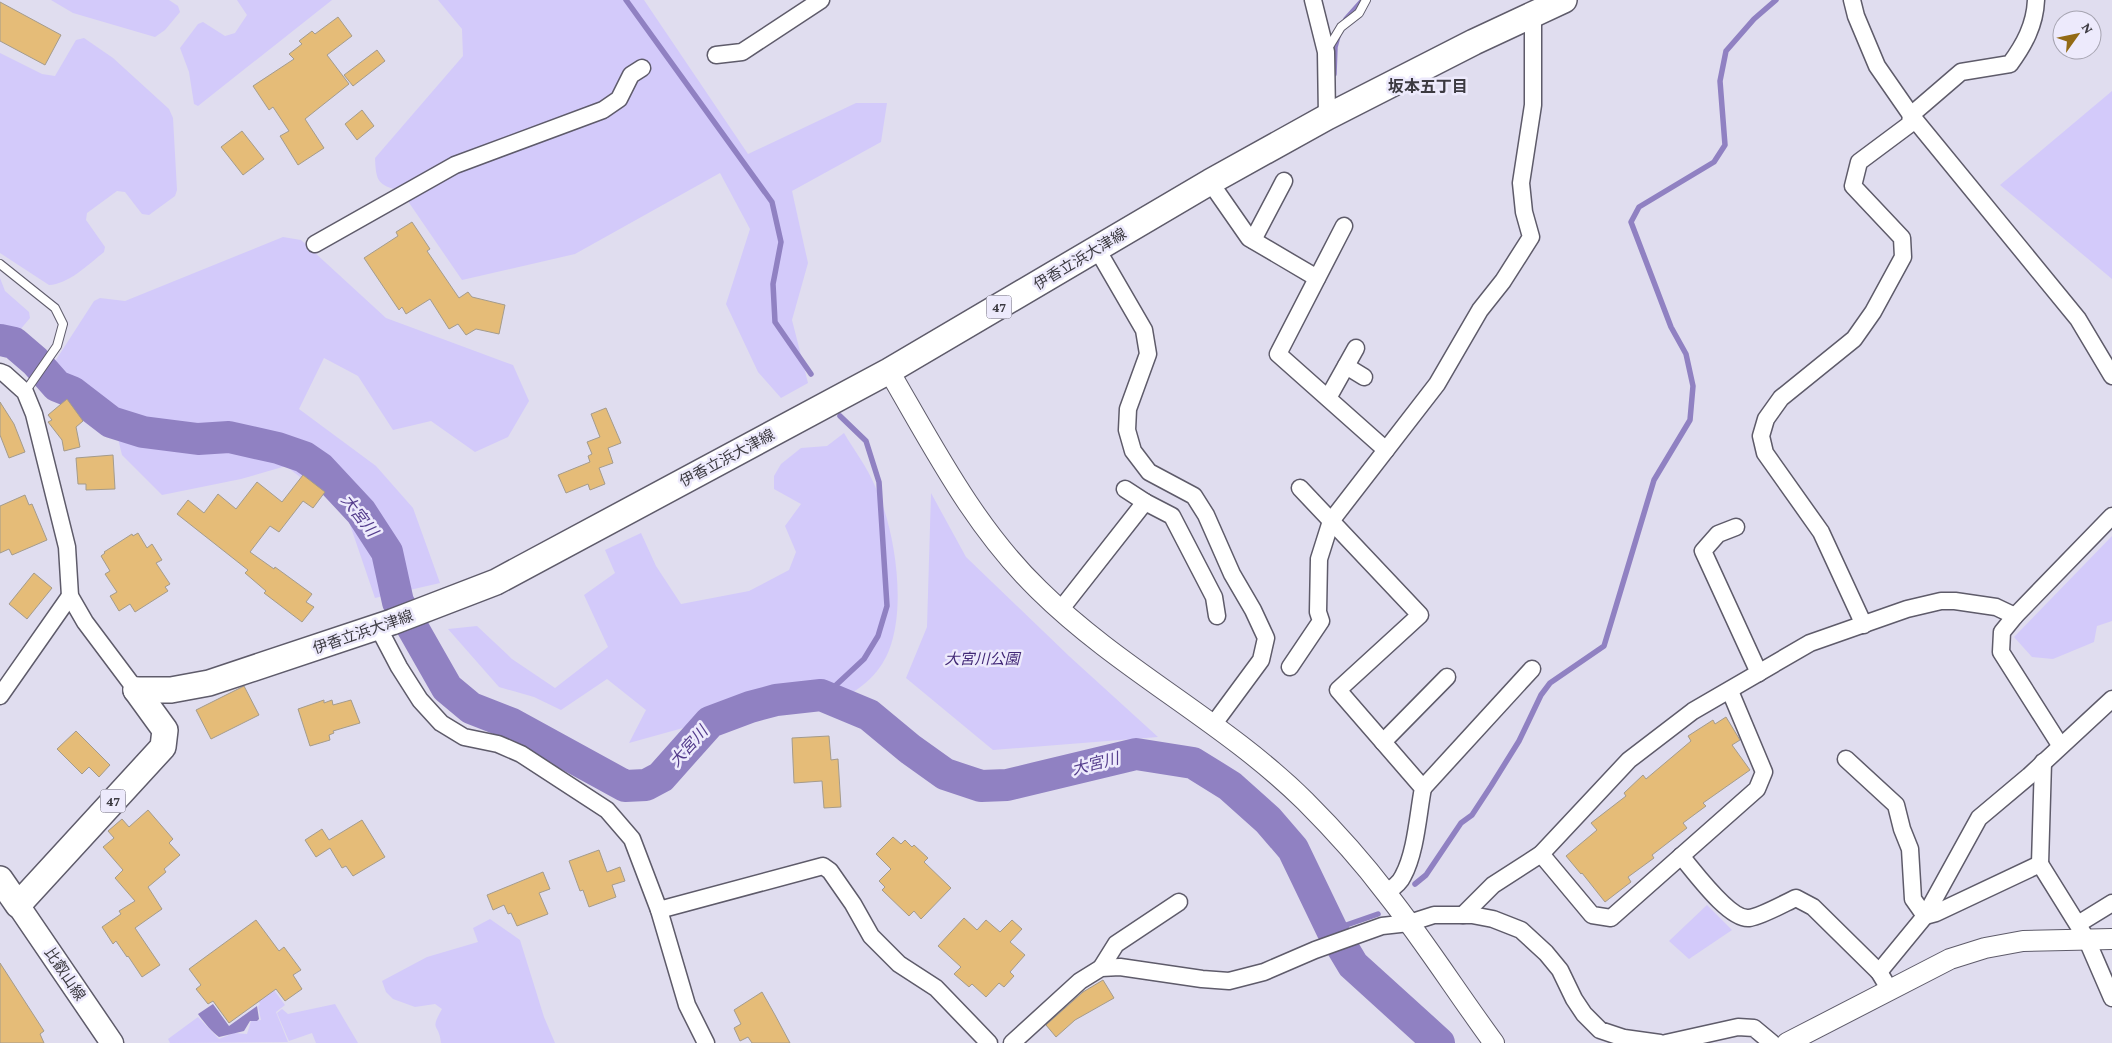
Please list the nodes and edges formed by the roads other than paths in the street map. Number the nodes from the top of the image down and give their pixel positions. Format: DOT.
graph roads {
  1 [pos="821,0"];
  2 [pos="1313,0"];
  3 [pos="1366,0"];
  4 [pos="1564,0"];
  5 [pos="1852,0"];
  6 [pos="2036,0"];
  7 [pos="1533,14"];
  8 [pos="1326,52"];
  9 [pos="716,56"];
  10 [pos="642,68"];
  11 [pos="1911,115"];
  12 [pos="1327,117"];
  13 [pos="1284,181"];
  14 [pos="1210,182"];
  15 [pos="1344,226"];
  16 [pos="1254,240"];
  17 [pos="316,244"];
  18 [pos="1097,249"];
  19 [pos="0,264"];
  20 [pos="1317,278"];
  21 [pos="1356,348"];
  22 [pos="1346,366"];
  23 [pos="889,371"];
  24 [pos="0,372"];
  25 [pos="2112,376"];
  26 [pos="1364,378"];
  27 [pos="30,386"];
  28 [pos="1328,398"];
  29 [pos="1386,450"];
  30 [pos="1300,488"];
  31 [pos="1125,489"];
  32 [pos="1145,502"];
  33 [pos="2112,516"];
  34 [pos="1331,521"];
  35 [pos="1736,527"];
  36 [pos="70,596"];
  37 [pos="1061,609"];
  38 [pos="1217,616"];
  39 [pos="2015,616"];
  40 [pos="385,625"];
  41 [pos="1864,625"];
  42 [pos="1290,667"];
  43 [pos="1532,670"];
  44 [pos="1759,673"];
  45 [pos="1447,677"];
  46 [pos="136,690"];
  47 [pos="1730,691"];
  48 [pos="0,696"];
  49 [pos="2112,699"];
  50 [pos="1213,725"];
  51 [pos="1383,742"];
  52 [pos="2060,745"];
  53 [pos="1846,759"];
  54 [pos="2043,762"];
  55 [pos="1423,788"];
  56 [pos="1541,854"];
  57 [pos="1681,856"];
  58 [pos="2040,864"];
  59 [pos="0,879"];
  60 [pos="1387,892"];
  61 [pos="1179,902"];
  62 [pos="2112,903"];
  63 [pos="18,905"];
  64 [pos="659,910"];
  65 [pos="1463,915"];
  66 [pos="1925,916"];
  67 [pos="1409,923"];
  68 [pos="2082,931"];
  69 [pos="2112,939"];
  70 [pos="1101,968"];
  71 [pos="1884,981"];
  72 [pos="2112,998"];
  73 [pos="112,1043"];
  74 [pos="706,1043"];
  75 [pos="989,1043"];
  76 [pos="1012,1043"];
  77 [pos="1494,1043"];
  78 [pos="1660,1043"];
  79 [pos="1666,1043"];
  80 [pos="1772,1043"];
  81 [pos="1788,1043"];
  1 -- 9 [label="street"];
  2 -- 8 [label="street"];
  3 -- 8 [label="lane"];
  4 -- 7 [label="main road, 伊香立浜大津線 / 47"];
  5 -- 11 [label="street"];
  6 -- 11 [label="street"];
  7 -- 12 [label="main road, 伊香立浜大津線 / 47"];
  7 -- 29 [label="street"];
  8 -- 12 [label="street"];
  10 -- 17 [label="street"];
  11 -- 25 [label="street"];
  11 -- 41 [label="street"];
  12 -- 14 [label="main road, 伊香立浜大津線 / 47"];
  13 -- 16 [label="street"];
  14 -- 16 [label="street"];
  14 -- 18 [label="main road, 伊香立浜大津線 / 47"];
  15 -- 20 [label="street"];
  16 -- 20 [label="street"];
  18 -- 23 [label="main road, 伊香立浜大津線 / 47"];
  18 -- 50 [label="street"];
  19 -- 27 [label="lane"];
  20 -- 28 [label="street"];
  21 -- 22 [label="street"];
  22 -- 26 [label="street"];
  22 -- 28 [label="street"];
  23 -- 37 [label="street"];
  23 -- 40 [label="main road, 伊香立浜大津線 / 47"];
  24 -- 27 [label="street"];
  27 -- 36 [label="street"];
  28 -- 29 [label="street"];
  29 -- 34 [label="street"];
  30 -- 34 [label="street"];
  31 -- 32 [label="street"];
  32 -- 37 [label="street"];
  32 -- 38 [label="street"];
  33 -- 39 [label="street"];
  34 -- 42 [label="street"];
  34 -- 51 [label="street"];
  35 -- 44 [label="street"];
  36 -- 46 [label="street"];
  36 -- 48 [label="street"];
  37 -- 50 [label="street"];
  39 -- 41 [label="street"];
  39 -- 52 [label="street"];
  40 -- 46 [label="main road, 伊香立浜大津線 / 47"];
  40 -- 64 [label="street"];
  41 -- 44 [label="street"];
  43 -- 55 [label="street"];
  44 -- 47 [label="street"];
  45 -- 51 [label="street"];
  46 -- 63 [label="main road, 47"];
  47 -- 56 [label="street"];
  47 -- 57 [label="street"];
  49 -- 52 [label="street"];
  50 -- 60 [label="street"];
  51 -- 55 [label="street"];
  52 -- 54 [label="street"];
  53 -- 66 [label="street"];
  54 -- 58 [label="street"];
  54 -- 66 [label="street"];
  55 -- 60 [label="street"];
  56 -- 57 [label="street"];
  56 -- 65 [label="street"];
  57 -- 71 [label="street"];
  58 -- 66 [label="street"];
  58 -- 68 [label="street"];
  59 -- 63 [label="main road"];
  60 -- 67 [label="street"];
  61 -- 70 [label="street"];
  62 -- 68 [label="street"];
  63 -- 73 [label="main road, 比叡山線"];
  64 -- 74 [label="street"];
  64 -- 75 [label="street"];
  65 -- 67 [label="street"];
  65 -- 78 [label="street"];
  66 -- 71 [label="street"];
  67 -- 70 [label="street"];
  67 -- 77 [label="street"];
  68 -- 69 [label="street"];
  68 -- 71 [label="street"];
  68 -- 72 [label="street"];
  70 -- 76 [label="street"];
  71 -- 81 [label="street"];
  79 -- 80 [label="street"];
}
